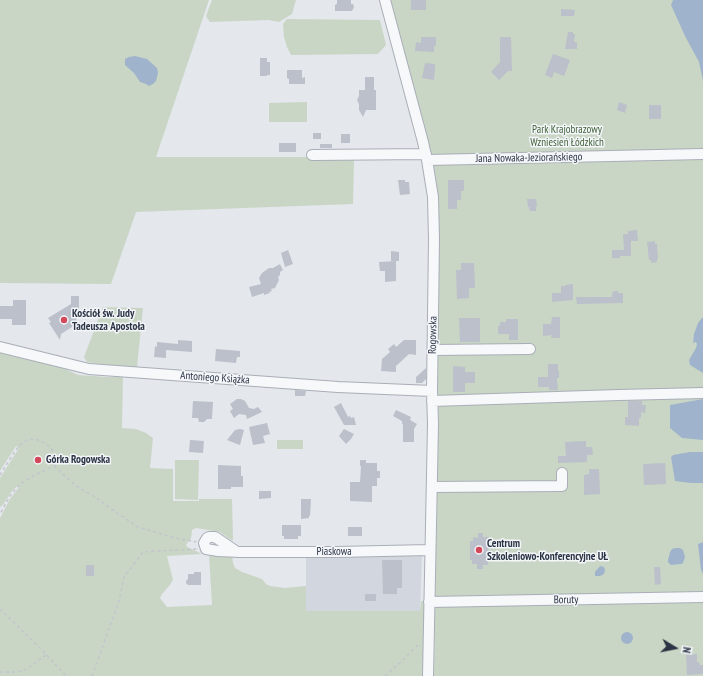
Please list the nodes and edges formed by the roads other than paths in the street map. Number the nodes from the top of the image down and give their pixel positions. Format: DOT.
graph roads {
  1 [pos="385,0"];
  2 [pos="703,154"];
  3 [pos="312,155"];
  4 [pos="426,157"];
  5 [pos="0,347"];
  6 [pos="530,349"];
  7 [pos="433,350"];
  8 [pos="703,393"];
  9 [pos="432,396"];
  10 [pos="562,473"];
  11 [pos="432,486"];
  12 [pos="205,547"];
  13 [pos="430,550"];
  14 [pos="703,597"];
  15 [pos="429,602"];
  16 [pos="428,676"];
  1 -- 4 [label="street, Rogowska"];
  2 -- 4 [label="street, Jana Nowaka-Jeziorańskiego"];
  3 -- 4 [label="street, Jana Nowaka-Jeziorańskiego"];
  4 -- 7 [label="street, Rogowska"];
  5 -- 9 [label="street, Antoniego Książka"];
  6 -- 7 [label="street"];
  7 -- 9 [label="street, Rogowska"];
  8 -- 9 [label="street, Antoniego Książka"];
  9 -- 11 [label="street, Rogowska"];
  10 -- 11 [label="street"];
  11 -- 13 [label="street, Rogowska"];
  12 -- 13 [label="street, Piaskowa"];
  13 -- 15 [label="street, Rogowska"];
  14 -- 15 [label="street, Boruty"];
  15 -- 16 [label="street, Rogowska"];
}
